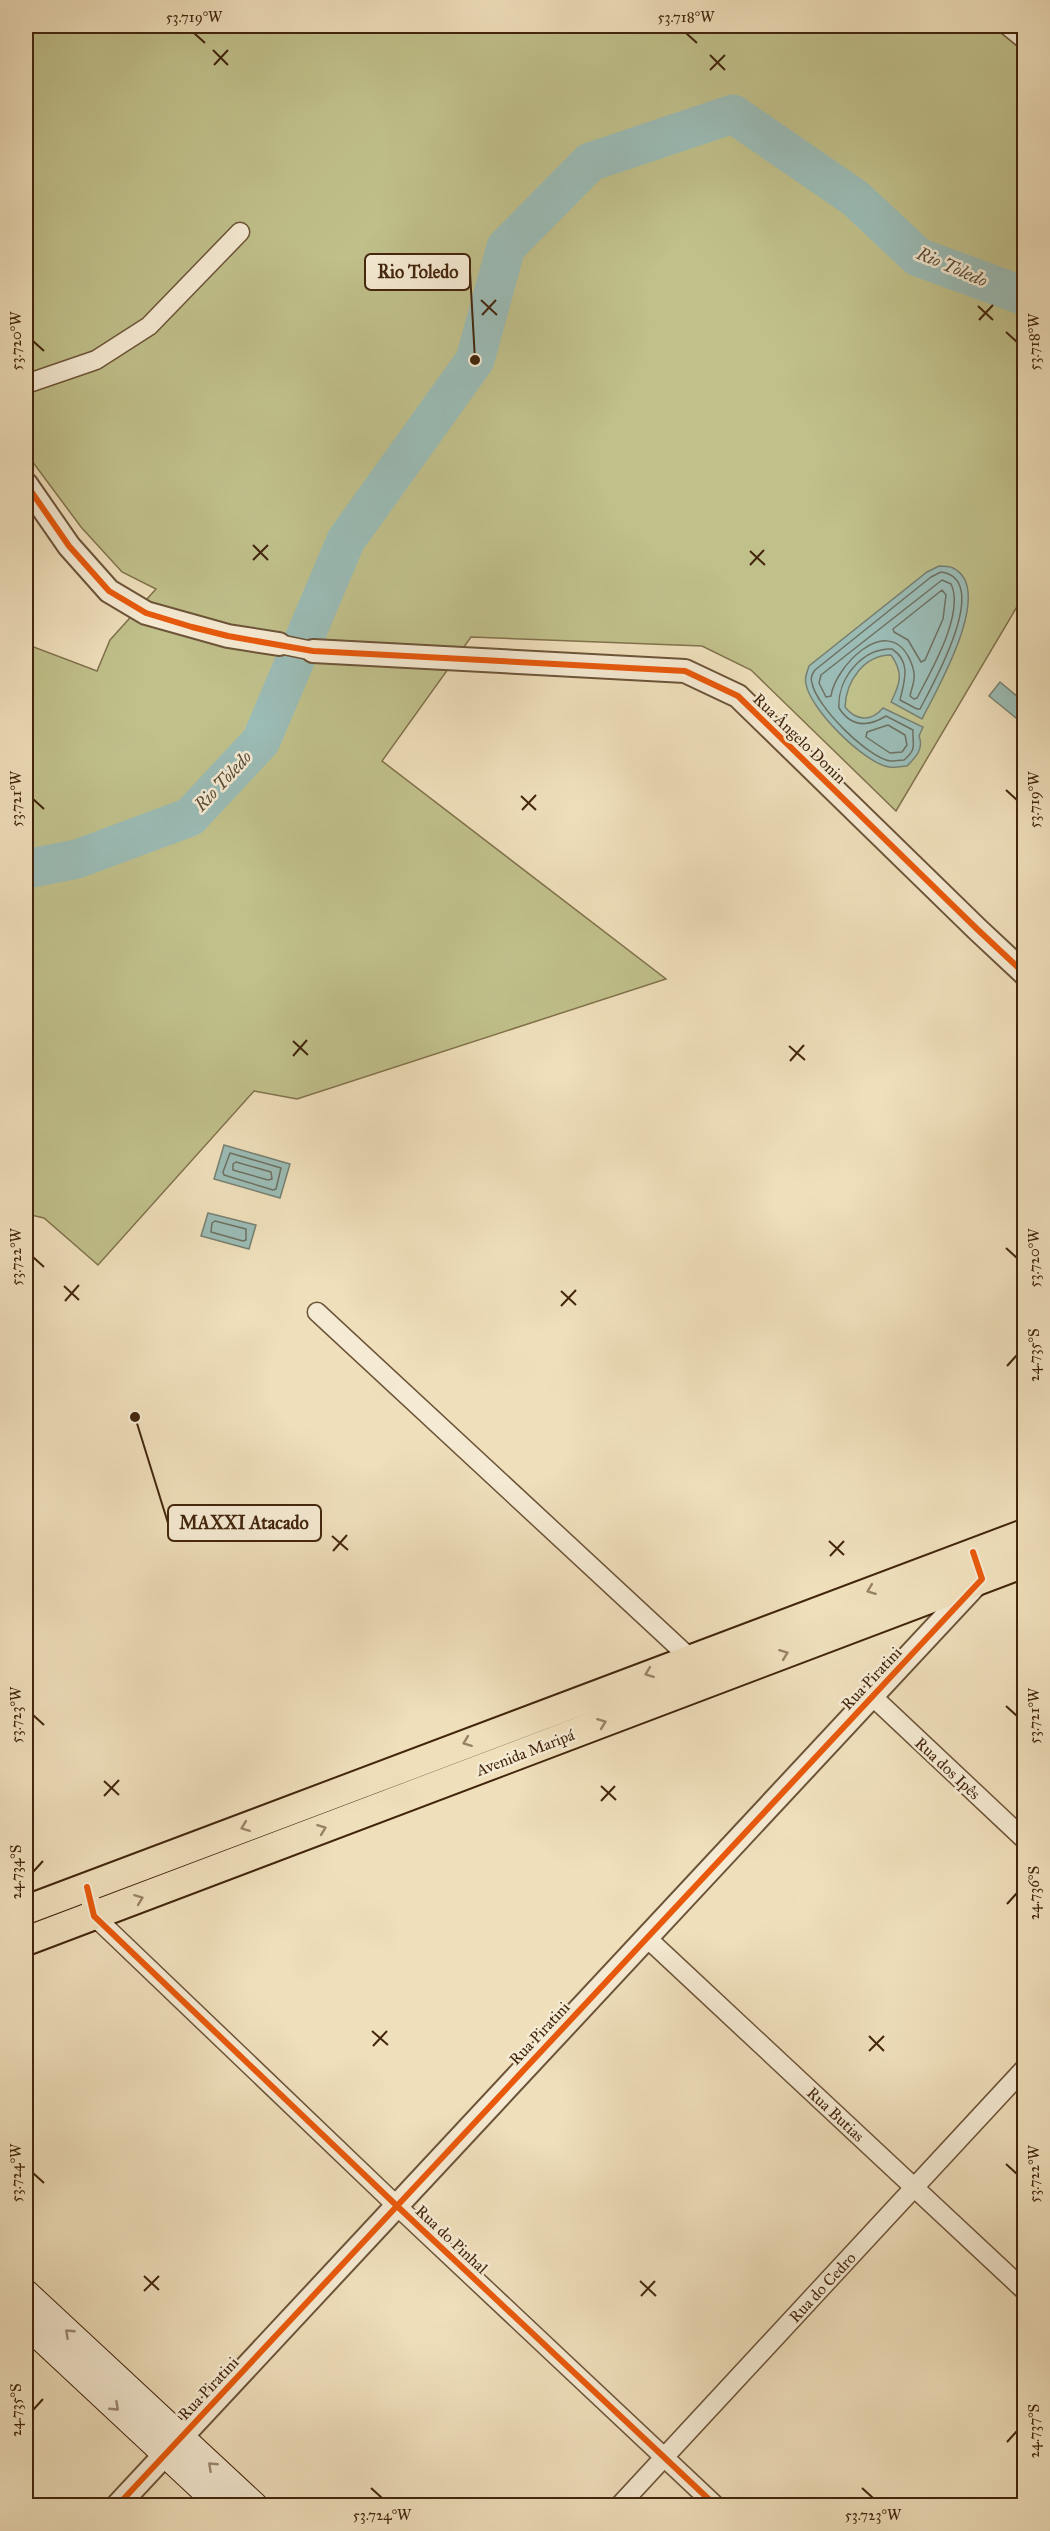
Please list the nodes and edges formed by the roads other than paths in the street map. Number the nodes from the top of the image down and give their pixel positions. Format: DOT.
graph roads {
  1 [pos="1008,26"];
  2 [pos="1024,39"];
  3 [pos="240,232"];
  4 [pos="26,384"];
  5 [pos="26,484"];
  6 [pos="279,644"];
  7 [pos="313,651"];
  8 [pos="1024,973"];
  9 [pos="316,1312"];
  10 [pos="1024,1534"];
  11 [pos="973,1552"];
  12 [pos="1024,1563"];
  13 [pos="917,1573"];
  14 [pos="981,1579"];
  15 [pos="921,1602"];
  16 [pos="690,1658"];
  17 [pos="872,1696"];
  18 [pos="1024,1839"];
  19 [pos="87,1887"];
  20 [pos="26,1910"];
  21 [pos="94,1916"];
  22 [pos="646,1938"];
  23 [pos="26,1941"];
  24 [pos="1024,2069"];
  25 [pos="915,2188"];
  26 [pos="397,2206"];
  27 [pos="1024,2290"];
  28 [pos="26,2293"];
  29 [pos="26,2324"];
  30 [pos="173,2446"];
  31 [pos="664,2457"];
  32 [pos="117,2505"];
  33 [pos="221,2505"];
  34 [pos="255,2505"];
  35 [pos="620,2505"];
  36 [pos="716,2505"];
  1 -- 2 [label="street"];
  3 -- 4 [label="street"];
  5 -- 6 [label="street"];
  6 -- 7 [label="street"];
  7 -- 8 [label="street, Rua Ângelo Donin"];
  9 -- 16 [label="street"];
  10 -- 11 [label="main road, Avenida Maripá"];
  11 -- 13 [label="main road, Avenida Maripá"];
  11 -- 14 [label="street"];
  12 -- 14 [label="main road, Avenida Maripá"];
  13 -- 15 [label="main road"];
  13 -- 16 [label="main road, Avenida Maripá, one-way"];
  14 -- 15 [label="main road, Avenida Maripá"];
  14 -- 17 [label="street, Rua Piratini"];
  21 -- 15 [label="main road, Avenida Maripá, one-way"];
  16 -- 19 [label="main road, Avenida Maripá, one-way"];
  17 -- 18 [label="street, Rua dos Ipês"];
  17 -- 22 [label="street, Rua Piratini"];
  19 -- 20 [label="main road, Avenida Maripá"];
  19 -- 21 [label="street"];
  21 -- 23 [label="main road, Avenida Maripá"];
  21 -- 26 [label="street, Rua do Pinhal"];
  22 -- 25 [label="street, Rua Butias"];
  22 -- 26 [label="street, Rua Piratini"];
  24 -- 25 [label="street, Rua do Cedro"];
  25 -- 27 [label="street, Rua Butias"];
  25 -- 31 [label="street, Rua do Cedro"];
  26 -- 30 [label="street, Rua Piratini"];
  26 -- 31 [label="street, Rua do Pinhal"];
  30 -- 28 [label="main road, one-way"];
  29 -- 30 [label="main road, one-way"];
  30 -- 32 [label="street, Rua Piratini"];
  30 -- 33 [label="main road"];
  34 -- 30 [label="main road, one-way"];
  31 -- 35 [label="street, Rua do Cedro"];
  31 -- 36 [label="street, Rua do Pinhal"];
}
